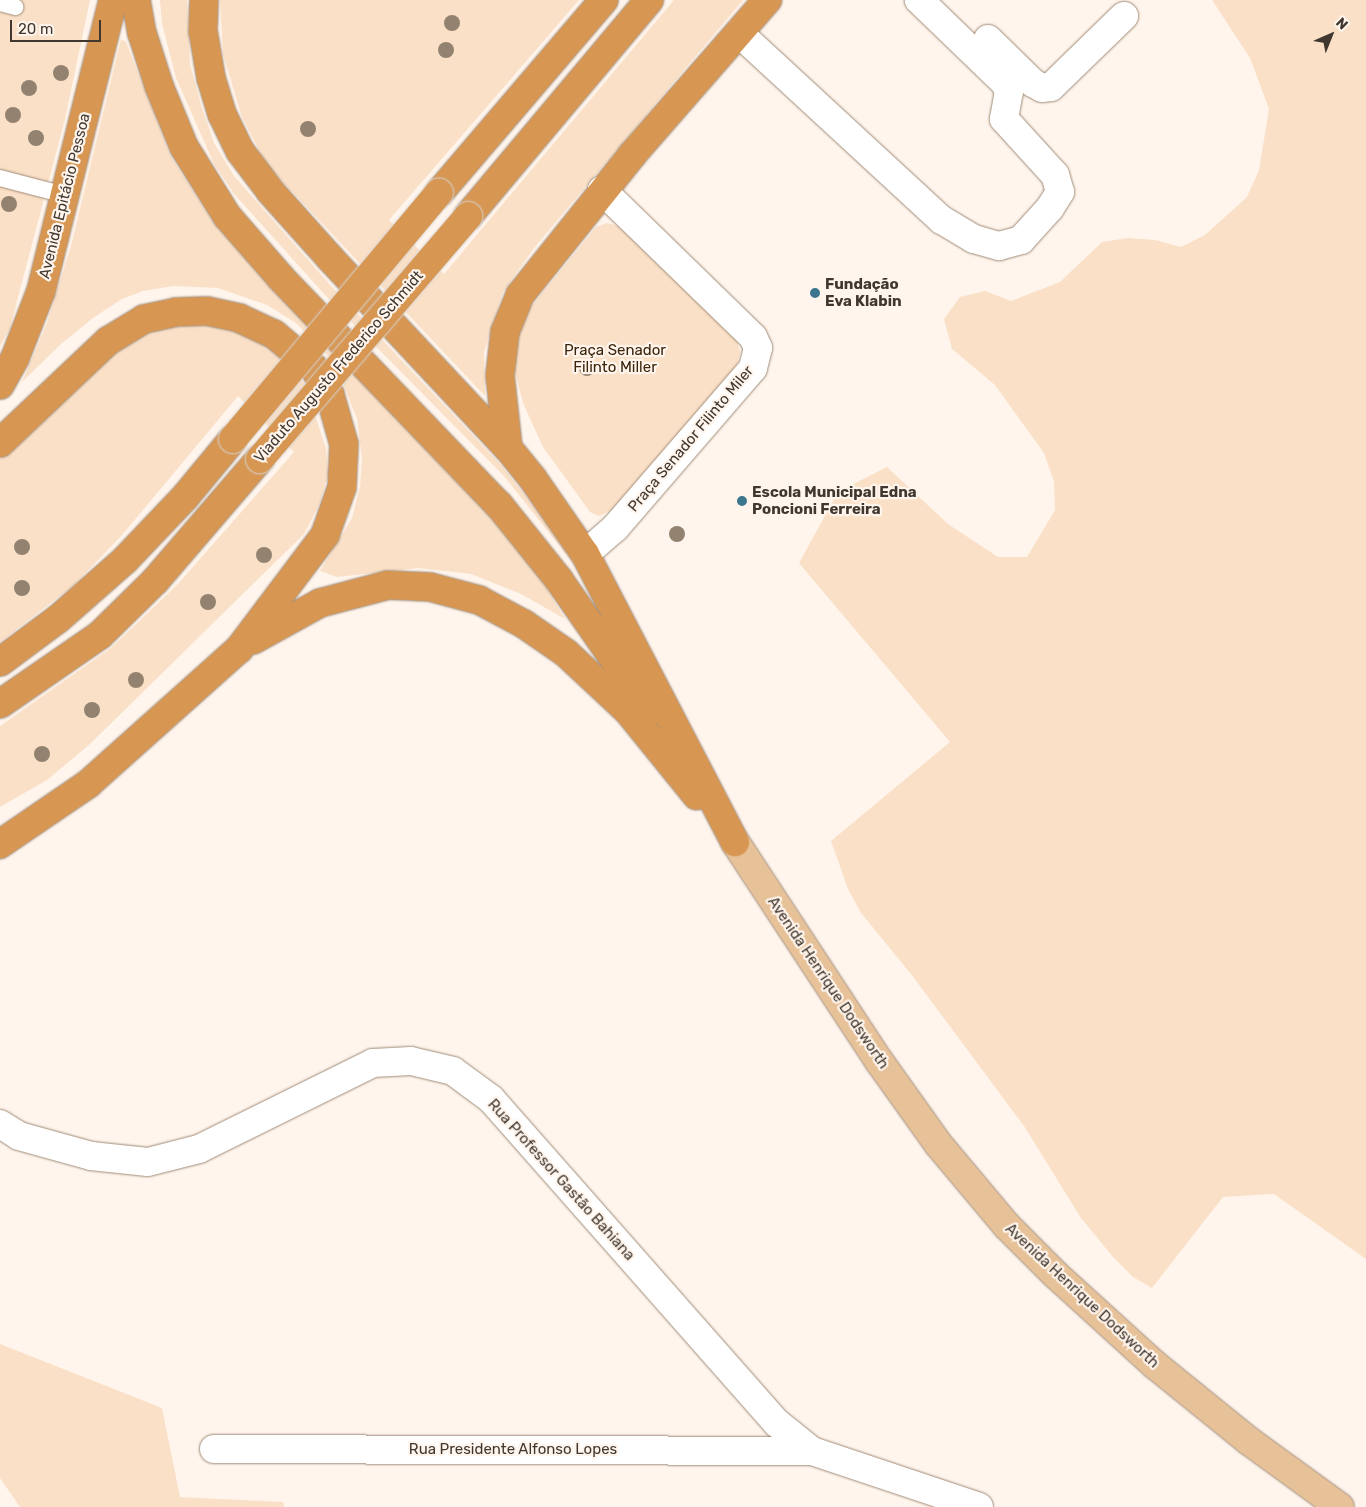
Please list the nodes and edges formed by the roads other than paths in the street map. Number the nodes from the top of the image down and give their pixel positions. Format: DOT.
graph roads {
  1 [pos="113,0"];
  2 [pos="136,0"];
  3 [pos="204,0"];
  4 [pos="604,0"];
  5 [pos="649,0"];
  6 [pos="766,0"];
  7 [pos="919,0"];
  8 [pos="948,0"];
  9 [pos="1124,16"];
  10 [pos="739,33"];
  11 [pos="0,178"];
  12 [pos="602,190"];
  13 [pos="65,195"];
  14 [pos="0,385"];
  15 [pos="0,443"];
  16 [pos="508,448"];
  17 [pos="585,554"];
  18 [pos="239,649"];
  19 [pos="0,662"];
  20 [pos="0,704"];
  21 [pos="713,801"];
  22 [pos="735,842"];
  23 [pos="0,844"];
  24 [pos="0,1124"];
  25 [pos="214,1449"];
  26 [pos="812,1452"];
  27 [pos="979,1507"];
  28 [pos="1340,1507"];
  1 -- 13 [label="highway, Avenida Epitácio Pessoa"];
  2 -- 21 [label="highway"];
  3 -- 16 [label="highway"];
  4 -- 19 [label="highway, bridge"];
  5 -- 20 [label="highway, Viaduto Augusto Frederico Schmidt, bridge"];
  6 -- 10 [label="highway"];
  7 -- 10 [label="street"];
  8 -- 9 [label="street"];
  10 -- 12 [label="highway"];
  11 -- 13 [label="lane"];
  12 -- 16 [label="highway"];
  12 -- 17 [label="street, Praça Senador Filinto Miler"];
  13 -- 14 [label="highway, Avenida Epitácio Pessoa"];
  15 -- 18 [label="highway"];
  16 -- 17 [label="highway"];
  17 -- 21 [label="highway"];
  18 -- 22 [label="highway"];
  18 -- 23 [label="highway"];
  21 -- 22 [label="highway"];
  22 -- 28 [label="main road, Avenida Henrique Dodsworth"];
  24 -- 26 [label="street, Rua Professor Gastão Bahiana"];
  25 -- 26 [label="street, Rua Presidente Alfonso Lopes"];
  26 -- 27 [label="street, Rua Professor Gastão Bahiana"];
}
